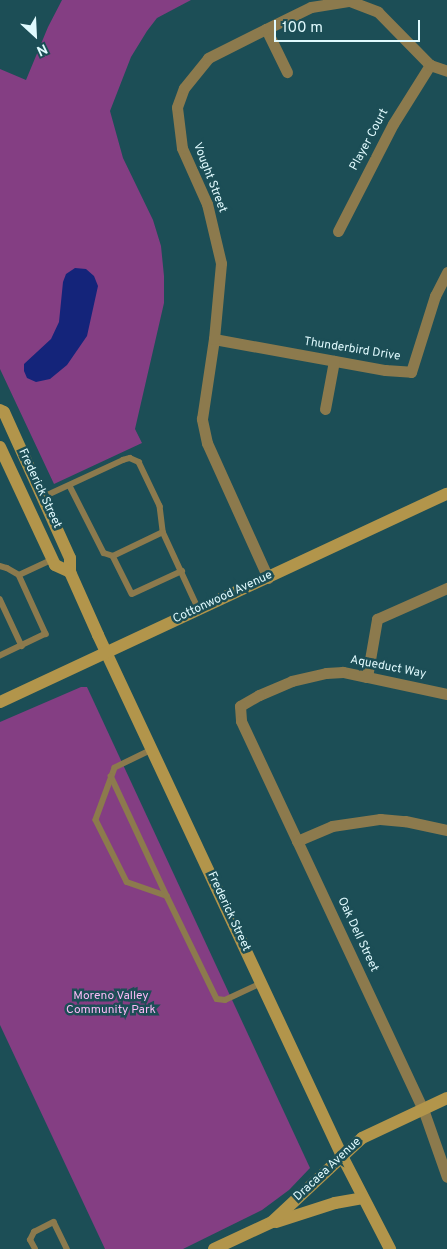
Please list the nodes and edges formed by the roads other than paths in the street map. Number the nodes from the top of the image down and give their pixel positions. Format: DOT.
graph roads {
  1 [pos="266,28"];
  2 [pos="430,64"];
  3 [pos="447,71"];
  4 [pos="287,72"];
  5 [pos="338,231"];
  6 [pos="447,272"];
  7 [pos="214,339"];
  8 [pos="334,361"];
  9 [pos="325,409"];
  10 [pos="0,410"];
  11 [pos="0,448"];
  12 [pos="70,486"];
  13 [pos="447,494"];
  14 [pos="43,498"];
  15 [pos="163,532"];
  16 [pos="113,556"];
  17 [pos="53,559"];
  18 [pos="0,566"];
  19 [pos="182,571"];
  20 [pos="70,572"];
  21 [pos="19,576"];
  22 [pos="268,578"];
  23 [pos="447,588"];
  24 [pos="0,599"];
  25 [pos="199,610"];
  26 [pos="22,646"];
  27 [pos="106,652"];
  28 [pos="0,656"];
  29 [pos="367,677"];
  30 [pos="447,694"];
  31 [pos="0,702"];
  32 [pos="240,706"];
  33 [pos="152,750"];
  34 [pos="111,776"];
  35 [pos="447,830"];
  36 [pos="297,841"];
  37 [pos="167,896"];
  38 [pos="261,983"];
  39 [pos="447,1098"];
  40 [pos="423,1109"];
  41 [pos="342,1156"];
  42 [pos="447,1178"];
  43 [pos="363,1198"];
  44 [pos="266,1225"];
  45 [pos="34,1249"];
  46 [pos="67,1249"];
  47 [pos="214,1249"];
  48 [pos="390,1249"];
  1 -- 2 [label="street, Vought Street"];
  1 -- 4 [label="street"];
  1 -- 7 [label="street, Vought Street"];
  2 -- 3 [label="street, Vought Street"];
  2 -- 5 [label="street, Player Court"];
  6 -- 8 [label="street, Thunderbird Drive"];
  7 -- 8 [label="street, Thunderbird Drive"];
  7 -- 22 [label="street, Vought Street"];
  8 -- 9 [label="street"];
  10 -- 14 [label="main road, Frederick Street"];
  11 -- 14 [label="main road"];
  11 -- 17 [label="main road, Frederick Street"];
  12 -- 14 [label="lane"];
  12 -- 15 [label="lane"];
  12 -- 16 [label="lane"];
  13 -- 22 [label="main road, Cottonwood Avenue"];
  14 -- 20 [label="main road, Frederick Street"];
  15 -- 16 [label="lane"];
  15 -- 19 [label="lane"];
  16 -- 19 [label="lane"];
  17 -- 20 [label="main road, Frederick Street"];
  17 -- 21 [label="lane"];
  18 -- 21 [label="lane"];
  19 -- 25 [label="lane"];
  20 -- 27 [label="main road, Frederick Street"];
  21 -- 26 [label="lane"];
  22 -- 25 [label="main road, Cottonwood Avenue"];
  23 -- 29 [label="street"];
  24 -- 26 [label="lane"];
  25 -- 27 [label="main road, Cottonwood Avenue"];
  26 -- 28 [label="lane"];
  27 -- 31 [label="main road, Cottonwood Avenue"];
  27 -- 33 [label="main road, Frederick Street"];
  29 -- 30 [label="street, Aqueduct Way"];
  29 -- 32 [label="street, Aqueduct Way"];
  32 -- 36 [label="street, Oak Dell Street"];
  33 -- 34 [label="lane"];
  33 -- 38 [label="main road, Frederick Street"];
  34 -- 37 [label="lane"];
  34 -- 37 [label="lane"];
  35 -- 36 [label="street"];
  36 -- 40 [label="street, Oak Dell Street"];
  37 -- 38 [label="lane"];
  38 -- 41 [label="main road, Frederick Street"];
  39 -- 40 [label="main road, Dracaea Avenue"];
  40 -- 41 [label="main road, Dracaea Avenue"];
  40 -- 42 [label="street, Oak Dell Street"];
  41 -- 43 [label="main road, Frederick Street"];
  41 -- 44 [label="main road, Dracaea Avenue"];
  43 -- 44 [label="main road"];
  43 -- 48 [label="main road, Frederick Street"];
  44 -- 47 [label="main road, Dracaea Avenue"];
  45 -- 46 [label="lane"];
}
